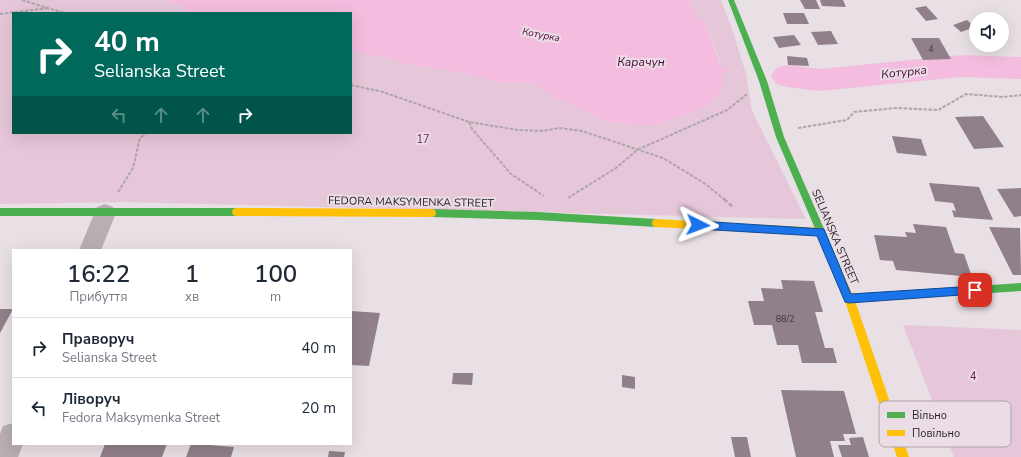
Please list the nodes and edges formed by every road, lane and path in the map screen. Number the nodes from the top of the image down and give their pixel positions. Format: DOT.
graph roads {
  1 [pos="22,0"];
  2 [pos="731,0"];
  3 [pos="49,8"];
  4 [pos="16,12"];
  5 [pos="61,12"];
  6 [pos="12,13"];
  7 [pos="0,14"];
  8 [pos="761,76"];
  9 [pos="352,85"];
  10 [pos="1021,95"];
  11 [pos="469,122"];
  12 [pos="145,134"];
  13 [pos="780,137"];
  14 [pos="636,150"];
  15 [pos="557,204"];
  16 [pos="0,212"];
  17 [pos="105,213"];
  18 [pos="537,216"];
  19 [pos="758,228"];
  20 [pos="820,232"];
  21 [pos="90,249"];
  22 [pos="1021,287"];
  23 [pos="849,298"];
  24 [pos="884,401"];
  25 [pos="12,438"];
  26 [pos="900,447"];
  27 [pos="4,457"];
  28 [pos="903,457"];
  1 -- 3 [label="path"];
  2 -- 8 [label="street, SELIANSKA STREET"];
  3 -- 4 [label="path"];
  3 -- 5 [label="path"];
  6 -- 7 [label="path"];
  8 -- 13 [label="street, SELIANSKA STREET"];
  8 -- 14 [label="path"];
  9 -- 11 [label="path"];
  10 -- 13 [label="path"];
  11 -- 14 [label="path"];
  11 -- 15 [label="path"];
  12 -- 17 [label="path"];
  13 -- 20 [label="street, SELIANSKA STREET"];
  14 -- 15 [label="path"];
  14 -- 19 [label="path"];
  15 -- 18 [label="path"];
  16 -- 17 [label="street, FEDORA MAKSYMENKA STREET"];
  17 -- 18 [label="street, FEDORA MAKSYMENKA STREET"];
  17 -- 21 [label="street"];
  18 -- 19 [label="street, FEDORA MAKSYMENKA STREET"];
  19 -- 20 [label="street, FEDORA MAKSYMENKA STREET"];
  20 -- 23 [label="street, SELIANSKA STREET"];
  22 -- 23 [label="street"];
  23 -- 24 [label="street, SELIANSKA STREET"];
  25 -- 27 [label="street"];
  26 -- 28 [label="street, SELIANSKA STREET"];
}
